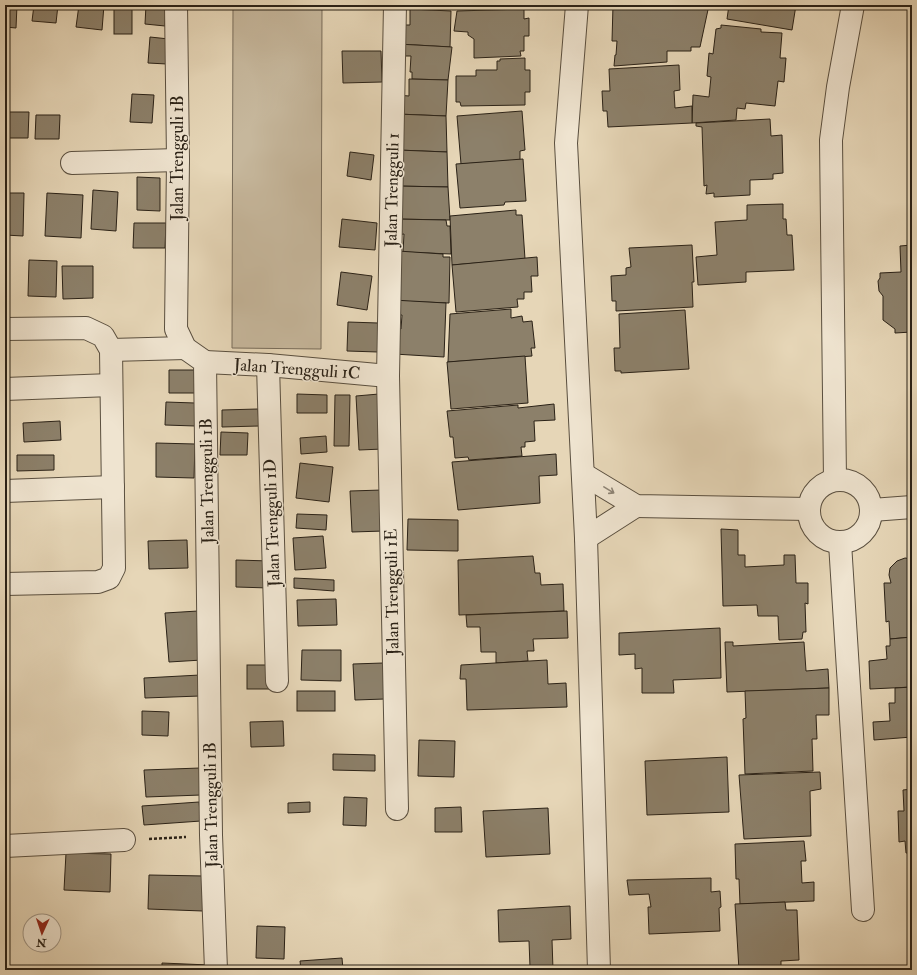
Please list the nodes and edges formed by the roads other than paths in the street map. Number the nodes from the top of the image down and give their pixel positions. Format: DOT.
graph roads {
  1 [pos="176,5"];
  2 [pos="395,5"];
  3 [pos="577,5"];
  4 [pos="853,5"];
  5 [pos="178,160"];
  6 [pos="72,162"];
  7 [pos="5,329"];
  8 [pos="185,348"];
  9 [pos="111,350"];
  10 [pos="205,362"];
  11 [pos="268,365"];
  12 [pos="388,376"];
  13 [pos="111,385"];
  14 [pos="5,389"];
  15 [pos="583,474"];
  16 [pos="835,480"];
  17 [pos="112,487"];
  18 [pos="5,491"];
  19 [pos="636,506"];
  20 [pos="912,507"];
  21 [pos="809,509"];
  22 [pos="872,510"];
  23 [pos="586,538"];
  24 [pos="840,543"];
  25 [pos="5,584"];
  26 [pos="277,681"];
  27 [pos="396,809"];
  28 [pos="124,840"];
  29 [pos="5,846"];
  30 [pos="863,910"];
  31 [pos="216,970"];
  32 [pos="599,970"];
  1 -- 5 [label="street, Jalan Trengguli 1B"];
  2 -- 12 [label="street, Jalan Trengguli 1"];
  3 -- 15 [label="street"];
  4 -- 16 [label="street"];
  5 -- 6 [label="street"];
  5 -- 8 [label="street, Jalan Trengguli 1B"];
  7 -- 9 [label="street"];
  8 -- 9 [label="street"];
  8 -- 10 [label="street, Jalan Trengguli 1B"];
  9 -- 13 [label="street"];
  10 -- 11 [label="street, Jalan Trengguli 1C"];
  10 -- 31 [label="street, Jalan Trengguli 1B"];
  11 -- 12 [label="street, Jalan Trengguli 1C"];
  11 -- 26 [label="street, Jalan Trengguli 1D"];
  12 -- 27 [label="street, Jalan Trengguli 1E"];
  13 -- 14 [label="street"];
  13 -- 17 [label="street"];
  15 -- 19 [label="street, one-way"];
  15 -- 23 [label="street"];
  16 -- 21 [label="street"];
  16 -- 22 [label="street"];
  17 -- 18 [label="street"];
  17 -- 25 [label="street"];
  19 -- 21 [label="street"];
  19 -- 23 [label="street"];
  20 -- 22 [label="street"];
  21 -- 24 [label="street"];
  22 -- 24 [label="street"];
  23 -- 32 [label="street"];
  24 -- 30 [label="street"];
  28 -- 29 [label="street"];
}
